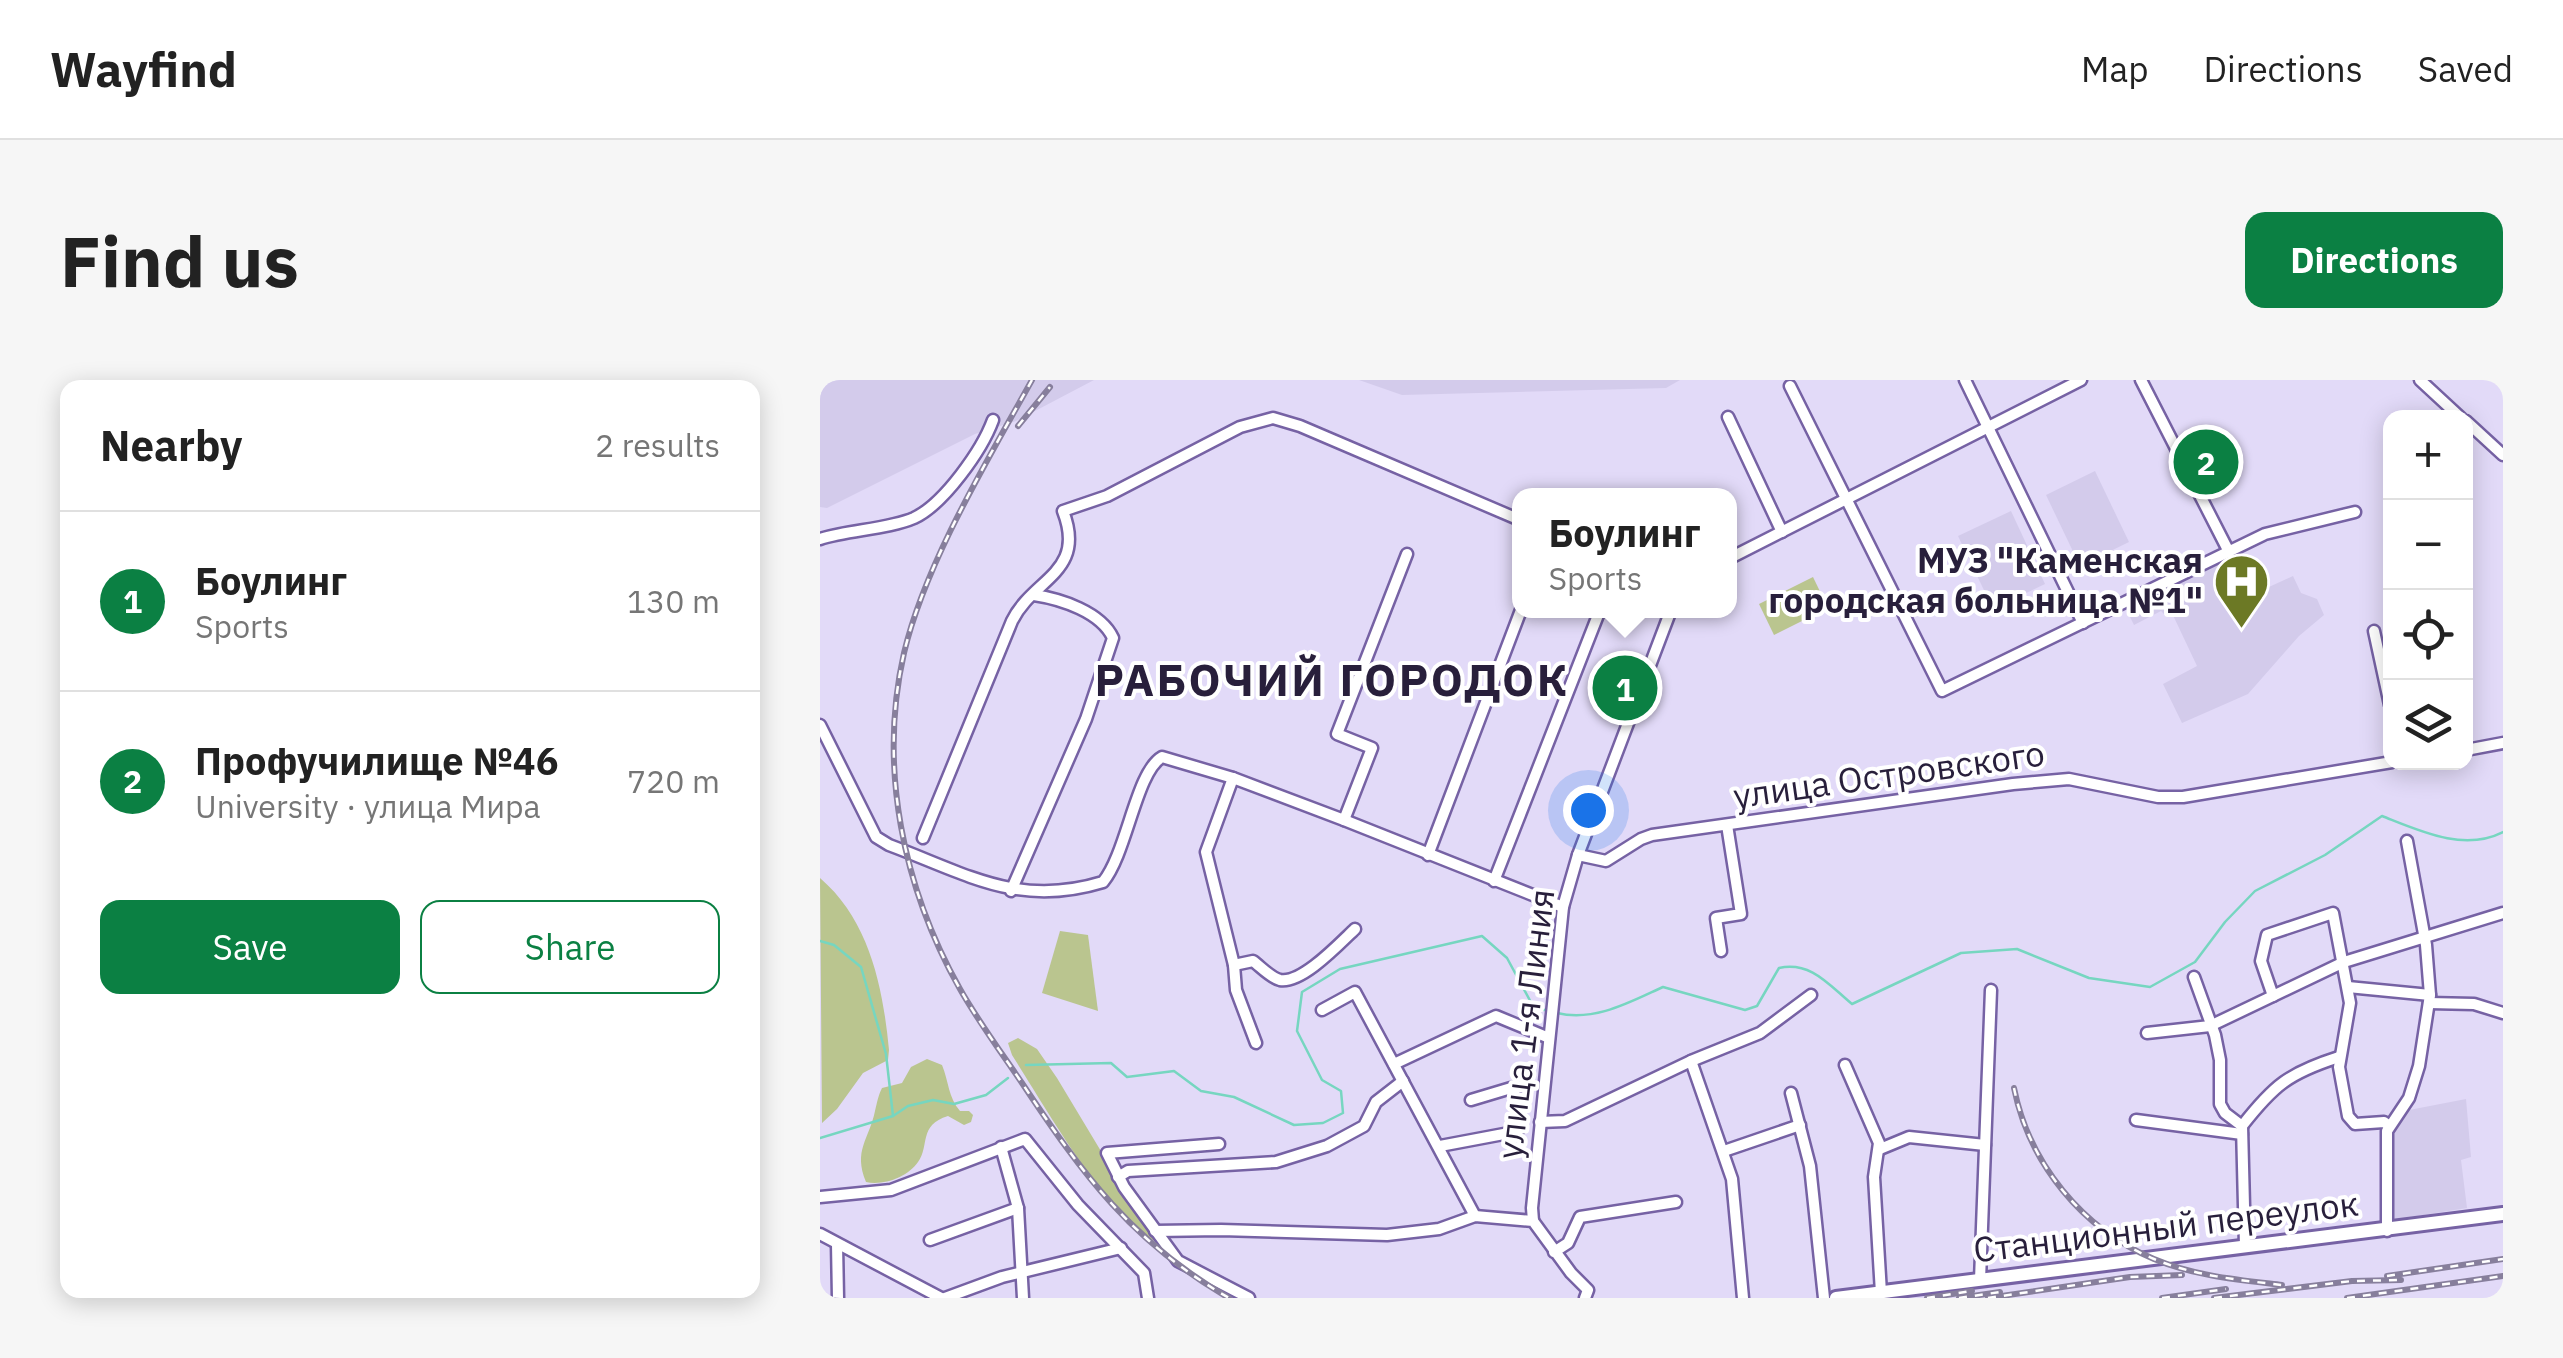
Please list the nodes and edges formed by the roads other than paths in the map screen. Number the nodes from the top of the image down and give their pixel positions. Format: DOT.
graph roads {
  1 [pos="1964,380"];
  2 [pos="2082,380"];
  3 [pos="2141,380"];
  4 [pos="2420,380"];
  5 [pos="1790,386"];
  6 [pos="2453,410"];
  7 [pos="1728,416"];
  8 [pos="993,420"];
  9 [pos="1988,428"];
  10 [pos="2473,428"];
  11 [pos="2503,455"];
  12 [pos="1846,499"];
  13 [pos="2355,512"];
  14 [pos="1512,517"];
  15 [pos="1782,532"];
  16 [pos="820,539"];
  17 [pos="2229,552"];
  18 [pos="1407,554"];
  19 [pos="1737,554"];
  20 [pos="1034,595"];
  21 [pos="1518,618"];
  22 [pos="1597,618"];
  23 [pos="1668,618"];
  24 [pos="2083,623"];
  25 [pos="2374,630"];
  26 [pos="2385,680"];
  27 [pos="820,724"];
  28 [pos="2503,744"];
  29 [pos="2473,749"];
  30 [pos="2383,764"];
  31 [pos="1233,778"];
  32 [pos="1344,820"];
  33 [pos="1727,825"];
  34 [pos="923,838"];
  35 [pos="2407,841"];
  36 [pos="1428,855"];
  37 [pos="1578,855"];
  38 [pos="1494,881"];
  39 [pos="1011,891"];
  40 [pos="1562,907"];
  41 [pos="2503,913"];
  42 [pos="1354,929"];
  43 [pos="2424,935"];
  44 [pos="1721,951"];
  45 [pos="2344,962"];
  46 [pos="1234,965"];
  47 [pos="2194,978"];
  48 [pos="2348,988"];
  49 [pos="1992,990"];
  50 [pos="1811,995"];
  51 [pos="2272,996"];
  52 [pos="2430,999"];
  53 [pos="1322,1010"];
  54 [pos="2503,1013"];
  55 [pos="2210,1026"];
  56 [pos="1550,1032"];
  57 [pos="2147,1033"];
  58 [pos="1256,1043"];
  59 [pos="2339,1058"];
  60 [pos="1691,1060"];
  61 [pos="1394,1064"];
  62 [pos="1845,1065"];
  63 [pos="1403,1081"];
  64 [pos="1791,1093"];
  65 [pos="1471,1100"];
  66 [pos="2136,1120"];
  67 [pos="1540,1122"];
  68 [pos="2388,1125"];
  69 [pos="1800,1126"];
  70 [pos="2242,1130"];
  71 [pos="1219,1144"];
  72 [pos="1002,1146"];
  73 [pos="1440,1146"];
  74 [pos="1985,1146"];
  75 [pos="1140,1149"];
  76 [pos="1880,1149"];
  77 [pos="1724,1150"];
  78 [pos="1123,1174"];
  79 [pos="820,1197"];
  80 [pos="1676,1202"];
  81 [pos="1018,1208"];
  82 [pos="2503,1214"];
  83 [pos="1475,1216"];
  84 [pos="1533,1222"];
  85 [pos="1155,1231"];
  86 [pos="2387,1231"];
  87 [pos="820,1234"];
  88 [pos="930,1240"];
  89 [pos="837,1244"];
  90 [pos="2245,1246"];
  91 [pos="1122,1248"];
  92 [pos="1554,1252"];
  93 [pos="1024,1273"];
  94 [pos="1980,1280"];
  95 [pos="1880,1293"];
  96 [pos="1591,1295"];
  97 [pos="838,1298"];
  98 [pos="943,1298"];
  99 [pos="1023,1298"];
  100 [pos="1148,1298"];
  101 [pos="1249,1298"];
  102 [pos="1743,1298"];
  103 [pos="1824,1298"];
  104 [pos="1836,1298"];
  1 -- 9 [label="street"];
  2 -- 9 [label="street"];
  3 -- 17 [label="street"];
  4 -- 6 [label="street"];
  5 -- 12 [label="street"];
  7 -- 15 [label="street"];
  8 -- 16 [label="street"];
  9 -- 12 [label="street"];
  9 -- 24 [label="street"];
  10 -- 11 [label="street"];
  12 -- 15 [label="street"];
  12 -- 24 [label="street"];
  13 -- 17 [label="street"];
  14 -- 20 [label="street"];
  15 -- 19 [label="street"];
  17 -- 24 [label="street"];
  18 -- 32 [label="street"];
  20 -- 34 [label="street"];
  20 -- 39 [label="street"];
  21 -- 36 [label="street"];
  22 -- 38 [label="street"];
  23 -- 37 [label="street, улица 1-я Линия"];
  25 -- 26 [label="street"];
  27 -- 39 [label="street"];
  28 -- 29 [label="street"];
  30 -- 33 [label="street, улица Островского"];
  31 -- 32 [label="street"];
  31 -- 39 [label="street"];
  31 -- 46 [label="street"];
  32 -- 36 [label="street"];
  33 -- 37 [label="street, улица Островского"];
  33 -- 44 [label="street"];
  35 -- 43 [label="street"];
  36 -- 38 [label="street"];
  37 -- 40 [label="street, улица 1-я Линия"];
  38 -- 40 [label="street"];
  40 -- 56 [label="street, улица 1-я Линия"];
  41 -- 43 [label="street"];
  42 -- 46 [label="street"];
  43 -- 45 [label="street"];
  43 -- 52 [label="street"];
  45 -- 48 [label="street"];
  45 -- 51 [label="street"];
  45 -- 51 [label="street"];
  46 -- 58 [label="street"];
  47 -- 55 [label="street"];
  48 -- 52 [label="street"];
  48 -- 59 [label="street"];
  49 -- 74 [label="street"];
  50 -- 60 [label="street"];
  51 -- 55 [label="street"];
  52 -- 54 [label="street"];
  52 -- 68 [label="street"];
  53 -- 61 [label="street"];
  55 -- 57 [label="street"];
  55 -- 70 [label="street"];
  56 -- 61 [label="street"];
  56 -- 67 [label="street, улица 1-я Линия"];
  59 -- 68 [label="street"];
  59 -- 70 [label="street"];
  60 -- 67 [label="street"];
  60 -- 77 [label="street"];
  61 -- 63 [label="street"];
  62 -- 76 [label="street"];
  63 -- 73 [label="street"];
  63 -- 78 [label="street"];
  64 -- 69 [label="street"];
  65 -- 73 [label="street"];
  66 -- 70 [label="street"];
  67 -- 84 [label="street, улица 1-я Линия"];
  68 -- 86 [label="street"];
  69 -- 77 [label="street"];
  69 -- 103 [label="street"];
  70 -- 90 [label="street"];
  71 -- 75 [label="street"];
  72 -- 79 [label="street"];
  72 -- 81 [label="street"];
  72 -- 91 [label="street"];
  73 -- 83 [label="street"];
  74 -- 76 [label="street"];
  74 -- 94 [label="street"];
  75 -- 78 [label="street"];
  75 -- 78 [label="street"];
  76 -- 95 [label="street"];
  77 -- 102 [label="street"];
  78 -- 85 [label="street"];
  80 -- 92 [label="street"];
  81 -- 88 [label="street"];
  81 -- 93 [label="street"];
  82 -- 86 [label="main road, Станционный переулок"];
  83 -- 84 [label="street"];
  83 -- 85 [label="street"];
  84 -- 92 [label="street"];
  85 -- 101 [label="street"];
  86 -- 90 [label="main road, Станционный переулок"];
  87 -- 89 [label="street"];
  89 -- 97 [label="street"];
  89 -- 98 [label="street"];
  90 -- 94 [label="main road, Станционный переулок"];
  91 -- 93 [label="street"];
  91 -- 100 [label="street"];
  92 -- 96 [label="street"];
  93 -- 98 [label="street"];
  93 -- 99 [label="street"];
  94 -- 95 [label="main road, Станционный переулок"];
  95 -- 104 [label="main road, Станционный переулок"];
}
